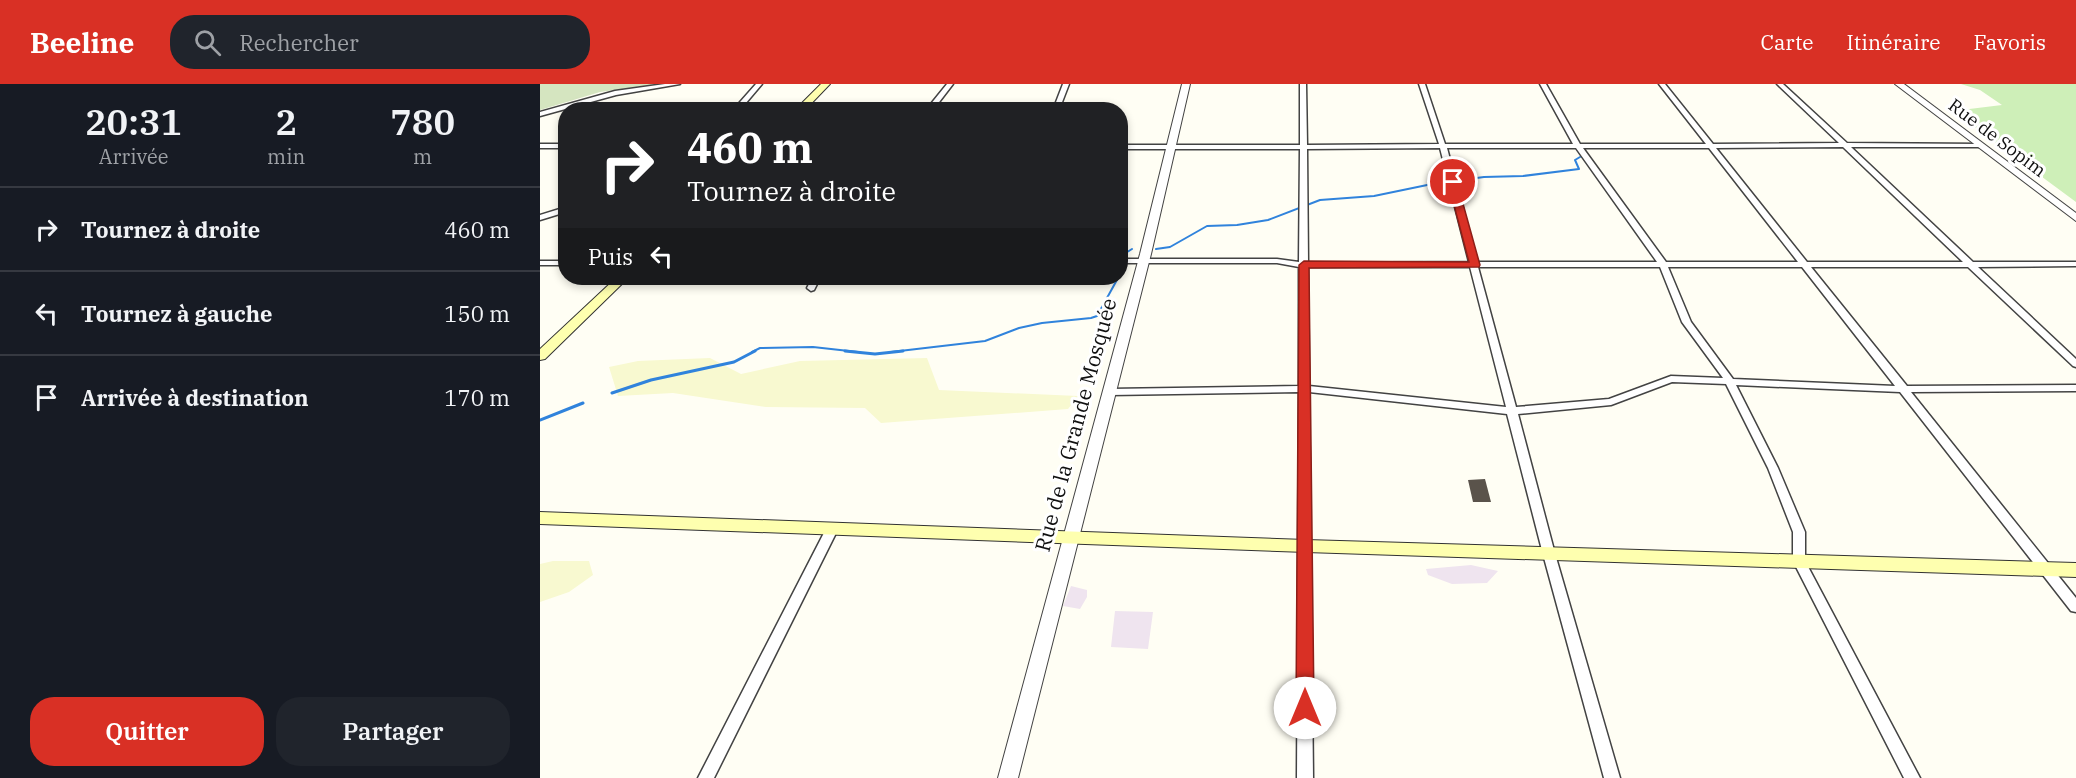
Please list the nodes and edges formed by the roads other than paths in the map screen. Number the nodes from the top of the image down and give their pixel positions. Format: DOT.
graph roads {
  1 [pos="677,84"];
  2 [pos="759,84"];
  3 [pos="826,84"];
  4 [pos="950,84"];
  5 [pos="1066,84"];
  6 [pos="1186,84"];
  7 [pos="1304,84"];
  8 [pos="1422,84"];
  9 [pos="1543,84"];
  10 [pos="1662,84"];
  11 [pos="1780,84"];
  12 [pos="1899,84"];
  13 [pos="583,102"];
  14 [pos="743,102"];
  15 [pos="807,102"];
  16 [pos="935,102"];
  17 [pos="1059,102"];
  18 [pos="558,109"];
  19 [pos="540,114"];
  20 [pos="540,146"];
  21 [pos="558,146"];
  22 [pos="1578,146"];
  23 [pos="1711,146"];
  24 [pos="1846,146"];
  25 [pos="1979,146"];
  26 [pos="1128,147"];
  27 [pos="1172,147"];
  28 [pos="1304,147"];
  29 [pos="1443,147"];
  30 [pos="558,211"];
  31 [pos="2076,218"];
  32 [pos="540,219"];
  33 [pos="1128,261"];
  34 [pos="1143,261"];
  35 [pos="558,262"];
  36 [pos="540,263"];
  37 [pos="1663,264"];
  38 [pos="1805,264"];
  39 [pos="1971,264"];
  40 [pos="2076,264"];
  41 [pos="1304,265"];
  42 [pos="1475,265"];
  43 [pos="615,285"];
  44 [pos="814,285"];
  45 [pos="811,288"];
  46 [pos="540,356"];
  47 [pos="2076,364"];
  48 [pos="1729,380"];
  49 [pos="1901,388"];
  50 [pos="2076,388"];
  51 [pos="1305,389"];
  52 [pos="1110,392"];
  53 [pos="1512,411"];
  54 [pos="540,518"];
  55 [pos="832,529"];
  56 [pos="1069,538"];
  57 [pos="1306,546"];
  58 [pos="1549,554"];
  59 [pos="1799,561"];
  60 [pos="2046,569"];
  61 [pos="2076,570"];
  62 [pos="2076,607"];
  63 [pos="706,778"];
  64 [pos="1008,778"];
  65 [pos="1305,778"];
  66 [pos="1612,778"];
  67 [pos="1912,778"];
  1 -- 13 [label="street"];
  2 -- 14 [label="street"];
  3 -- 15 [label="main road"];
  4 -- 16 [label="street"];
  5 -- 17 [label="street"];
  6 -- 27 [label="street, Rue de la Grande Mosquée"];
  7 -- 28 [label="street"];
  8 -- 29 [label="street"];
  9 -- 22 [label="street"];
  10 -- 23 [label="street"];
  11 -- 24 [label="street"];
  12 -- 25 [label="street, Rue de Sopim"];
  18 -- 19 [label="street"];
  20 -- 21 [label="street"];
  22 -- 23 [label="street"];
  22 -- 29 [label="street"];
  22 -- 37 [label="street"];
  23 -- 24 [label="street"];
  23 -- 38 [label="street"];
  24 -- 25 [label="street"];
  24 -- 39 [label="street"];
  25 -- 31 [label="street, Rue de Sopim"];
  26 -- 27 [label="street"];
  27 -- 28 [label="street"];
  27 -- 34 [label="street, Rue de la Grande Mosquée"];
  28 -- 29 [label="street"];
  28 -- 41 [label="street"];
  29 -- 42 [label="street"];
  30 -- 32 [label="street"];
  33 -- 34 [label="street"];
  34 -- 41 [label="street"];
  34 -- 52 [label="street, Rue de la Grande Mosquée"];
  35 -- 36 [label="street"];
  37 -- 38 [label="street"];
  37 -- 42 [label="street"];
  37 -- 48 [label="street"];
  38 -- 39 [label="street"];
  38 -- 49 [label="street"];
  39 -- 40 [label="street"];
  39 -- 47 [label="street"];
  41 -- 42 [label="street"];
  41 -- 51 [label="street"];
  42 -- 53 [label="street"];
  43 -- 46 [label="main road"];
  44 -- 45 [label="street"];
  48 -- 49 [label="street"];
  48 -- 53 [label="street"];
  48 -- 59 [label="street"];
  49 -- 50 [label="street"];
  49 -- 60 [label="street"];
  51 -- 52 [label="street"];
  51 -- 53 [label="street"];
  51 -- 57 [label="street"];
  52 -- 56 [label="street, Rue de la Grande Mosquée"];
  53 -- 58 [label="street"];
  54 -- 55 [label="main road"];
  55 -- 56 [label="main road"];
  55 -- 63 [label="street"];
  56 -- 57 [label="main road"];
  56 -- 64 [label="street, Rue de la Grande Mosquée"];
  57 -- 58 [label="main road"];
  57 -- 65 [label="street"];
  58 -- 59 [label="main road"];
  58 -- 66 [label="street"];
  59 -- 60 [label="main road"];
  59 -- 67 [label="street"];
  60 -- 61 [label="main road"];
  60 -- 62 [label="street"];
}
